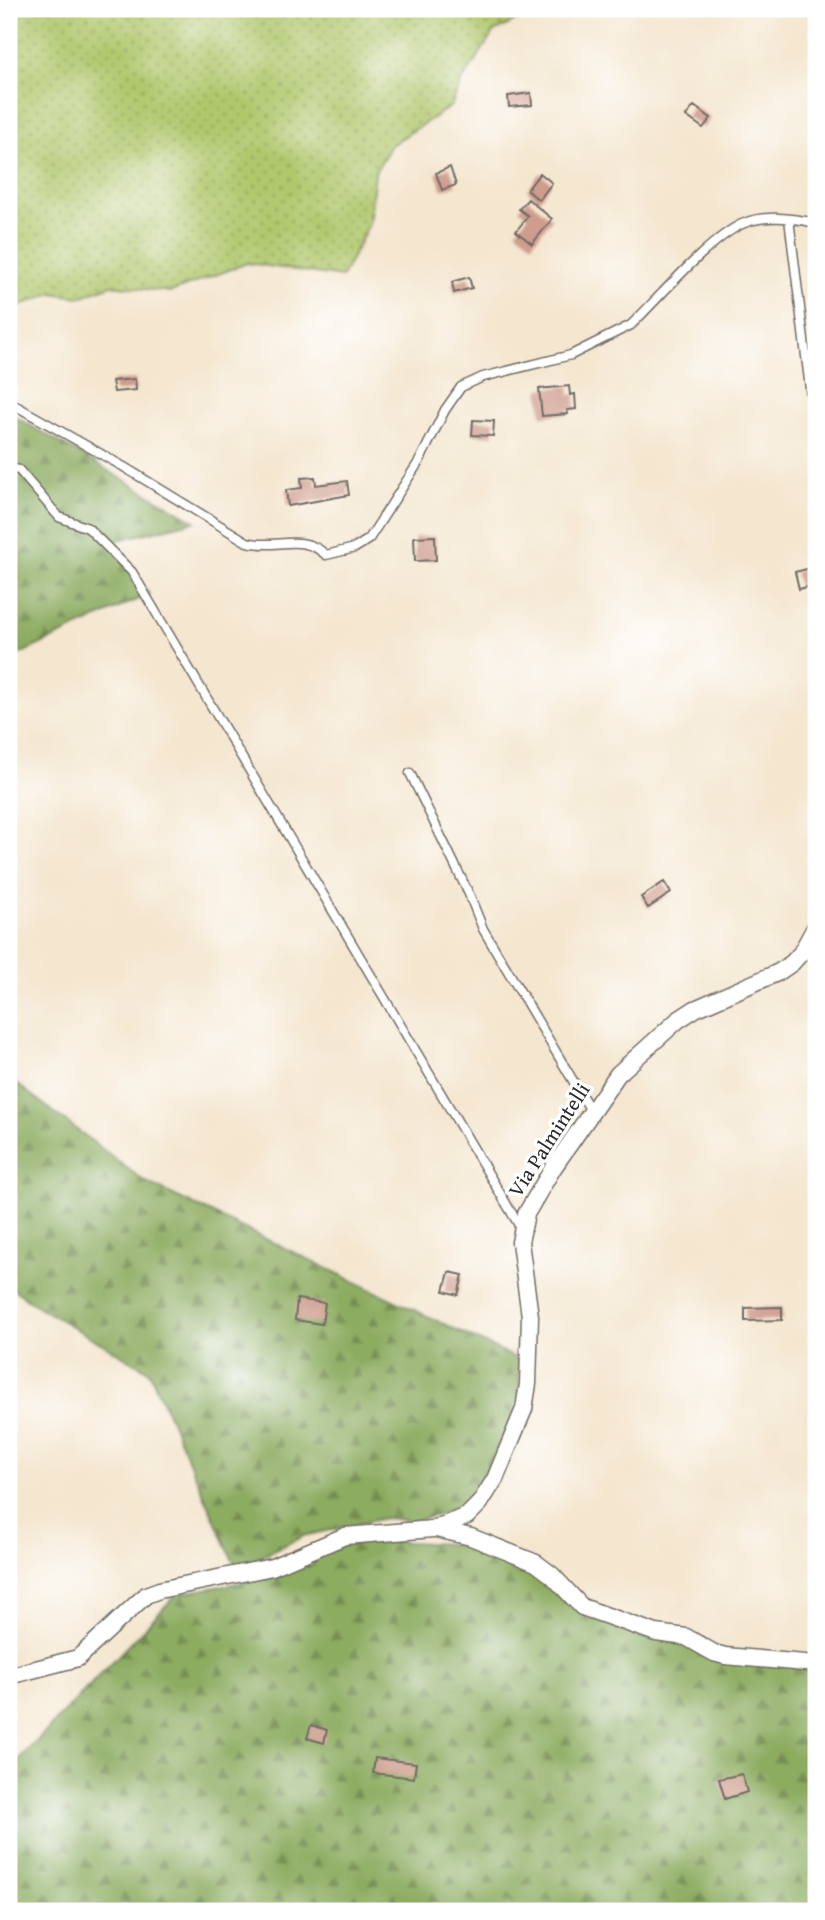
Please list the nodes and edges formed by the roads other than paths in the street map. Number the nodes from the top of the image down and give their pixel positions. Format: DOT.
graph roads {
  1 [pos="789,219"];
  2 [pos="816,223"];
  3 [pos="9,402"];
  4 [pos="816,437"];
  5 [pos="9,468"];
  6 [pos="410,773"];
  7 [pos="816,926"];
  8 [pos="592,1111"];
  9 [pos="521,1230"];
  10 [pos="433,1529"];
  11 [pos="816,1664"];
  12 [pos="9,1676"];
  1 -- 2 [label="lane"];
  1 -- 3 [label="lane"];
  1 -- 4 [label="lane"];
  5 -- 9 [label="lane"];
  6 -- 8 [label="lane"];
  7 -- 8 [label="street, Via Palmintelli"];
  8 -- 9 [label="street, Via Palmintelli"];
  9 -- 10 [label="street, Via Palmintelli"];
  10 -- 11 [label="street"];
  10 -- 12 [label="street, Via Palmintelli"];
}
